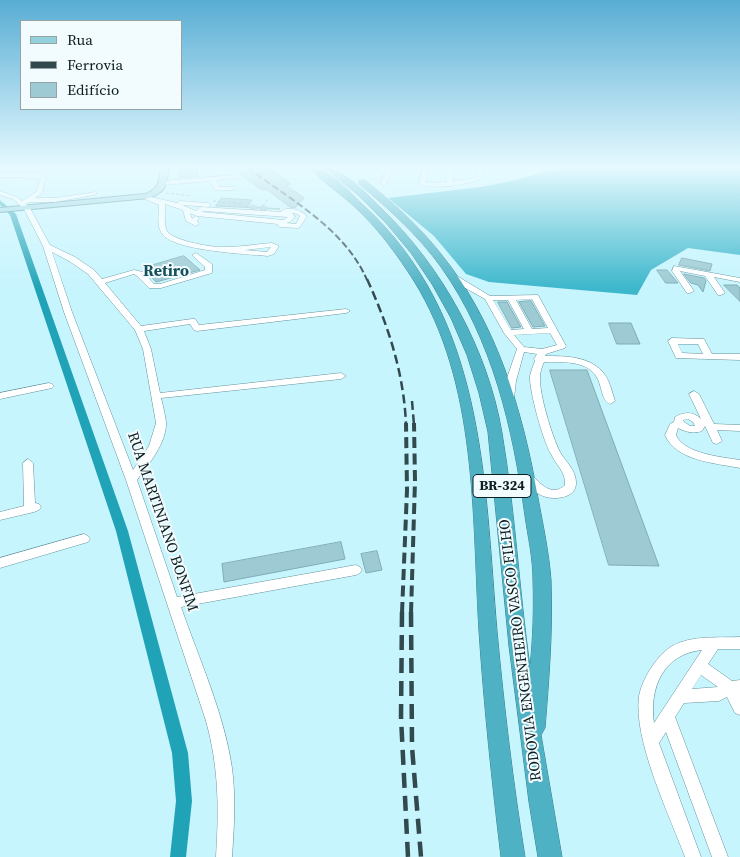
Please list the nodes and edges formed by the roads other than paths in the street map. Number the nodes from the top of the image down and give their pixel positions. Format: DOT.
graph roads {
  1 [pos="26,208"];
  2 [pos="162,208"];
  3 [pos="186,208"];
  4 [pos="188,208"];
  5 [pos="361,208"];
  6 [pos="377,208"];
  7 [pos="392,208"];
  8 [pos="272,210"];
  9 [pos="198,214"];
  10 [pos="47,246"];
  11 [pos="228,249"];
  12 [pos="196,255"];
  13 [pos="429,270"];
  14 [pos="708,274"];
  15 [pos="454,278"];
  16 [pos="740,280"];
  17 [pos="100,282"];
  18 [pos="690,291"];
  19 [pos="721,293"];
  20 [pos="510,297"];
  21 [pos="488,298"];
  22 [pos="346,310"];
  23 [pos="481,328"];
  24 [pos="139,330"];
  25 [pos="554,330"];
  26 [pos="530,332"];
  27 [pos="508,333"];
  28 [pos="520,349"];
  29 [pos="540,355"];
  30 [pos="709,356"];
  31 [pos="740,357"];
  32 [pos="341,376"];
  33 [pos="49,386"];
  34 [pos="694,394"];
  35 [pos="0,396"];
  36 [pos="156,396"];
  37 [pos="610,401"];
  38 [pos="508,402"];
  39 [pos="679,424"];
  40 [pos="710,427"];
  41 [pos="740,428"];
  42 [pos="717,441"];
  43 [pos="28,463"];
  44 [pos="740,464"];
  45 [pos="528,478"];
  46 [pos="131,480"];
  47 [pos="0,516"];
  48 [pos="84,539"];
  49 [pos="0,563"];
  50 [pos="356,570"];
  51 [pos="173,604"];
  52 [pos="740,643"];
  53 [pos="713,645"];
  54 [pos="700,666"];
  55 [pos="735,688"];
  56 [pos="680,697"];
  57 [pos="740,708"];
  58 [pos="667,716"];
  59 [pos="650,743"];
  60 [pos="534,756"];
  61 [pos="224,857"];
  62 [pos="513,857"];
  63 [pos="550,857"];
  64 [pos="693,857"];
  65 [pos="720,857"];
  1 -- 10 [label="street, RUA MARTINIANO BONFIM"];
  2 -- 11 [label="street"];
  3 -- 9 [label="street"];
  3 -- 9 [label="street"];
  4 -- 9 [label="street"];
  5 -- 62 [label="highway, RODOVIA ENGENHEIRO VASCO FILHO / BR-324"];
  6 -- 13 [label="highway, RODOVIA ENGENHEIRO VASCO FILHO / BR-324"];
  7 -- 15 [label="highway"];
  8 -- 9 [label="street"];
  9 -- 9 [label="street"];
  10 -- 17 [label="street"];
  10 -- 46 [label="street, RUA MARTINIANO BONFIM"];
  11 -- 11 [label="street"];
  12 -- 17 [label="street"];
  13 -- 23 [label="highway"];
  13 -- 60 [label="highway, RODOVIA ENGENHEIRO VASCO FILHO / BR-324"];
  14 -- 16 [label="street"];
  14 -- 18 [label="street"];
  14 -- 19 [label="street"];
  15 -- 21 [label="street"];
  15 -- 23 [label="highway"];
  17 -- 24 [label="street"];
  20 -- 21 [label="street"];
  20 -- 25 [label="street"];
  20 -- 26 [label="street"];
  21 -- 27 [label="street"];
  22 -- 24 [label="street"];
  23 -- 38 [label="highway"];
  24 -- 36 [label="street"];
  25 -- 26 [label="street"];
  25 -- 29 [label="street"];
  26 -- 27 [label="street"];
  27 -- 28 [label="street"];
  28 -- 29 [label="street"];
  28 -- 38 [label="street"];
  29 -- 37 [label="street"];
  29 -- 45 [label="street"];
  30 -- 30 [label="street"];
  30 -- 31 [label="street"];
  32 -- 36 [label="street"];
  33 -- 35 [label="street"];
  34 -- 40 [label="street"];
  36 -- 46 [label="street"];
  38 -- 45 [label="highway"];
  39 -- 44 [label="street"];
  40 -- 41 [label="street"];
  40 -- 42 [label="street"];
  43 -- 47 [label="street"];
  45 -- 60 [label="highway"];
  46 -- 51 [label="street, RUA MARTINIANO BONFIM"];
  48 -- 49 [label="street"];
  50 -- 51 [label="street"];
  51 -- 61 [label="street, RUA MARTINIANO BONFIM"];
  52 -- 53 [label="street"];
  53 -- 54 [label="street"];
  53 -- 59 [label="street"];
  54 -- 55 [label="street"];
  54 -- 56 [label="street"];
  55 -- 56 [label="street"];
  55 -- 57 [label="street"];
  56 -- 58 [label="street"];
  58 -- 59 [label="street"];
  58 -- 65 [label="street"];
  59 -- 64 [label="street"];
  60 -- 63 [label="highway, RODOVIA ENGENHEIRO VASCO FILHO / BR-324"];
}
